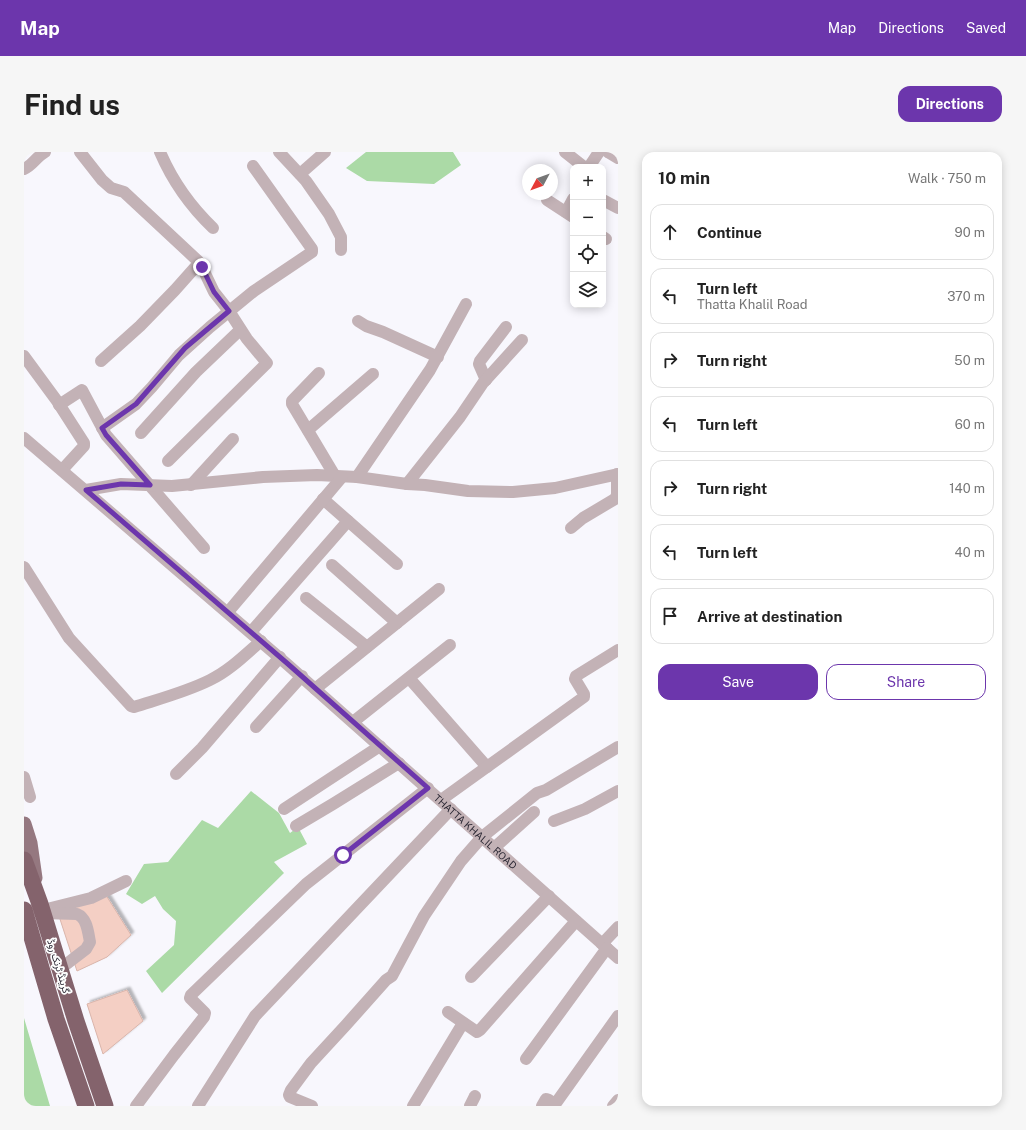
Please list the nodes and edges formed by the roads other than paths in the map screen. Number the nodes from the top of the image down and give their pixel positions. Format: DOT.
graph roads {
  1 [pos="45,152"];
  2 [pos="80,152"];
  3 [pos="160,152"];
  4 [pos="280,152"];
  5 [pos="324,152"];
  6 [pos="565,152"];
  7 [pos="599,152"];
  8 [pos="608,152"];
  9 [pos="618,158"];
  10 [pos="580,164"];
  11 [pos="591,164"];
  12 [pos="252,166"];
  13 [pos="24,170"];
  14 [pos="300,174"];
  15 [pos="547,200"];
  16 [pos="606,202"];
  17 [pos="618,208"];
  18 [pos="570,215"];
  19 [pos="213,228"];
  20 [pos="341,250"];
  21 [pos="199,263"];
  22 [pos="466,304"];
  23 [pos="229,311"];
  24 [pos="358,321"];
  25 [pos="506,327"];
  26 [pos="240,330"];
  27 [pos="522,340"];
  28 [pos="24,356"];
  29 [pos="438,356"];
  30 [pos="100,361"];
  31 [pos="319,373"];
  32 [pos="373,374"];
  33 [pos="486,380"];
  34 [pos="59,405"];
  35 [pos="102,428"];
  36 [pos="308,430"];
  37 [pos="141,433"];
  38 [pos="24,438"];
  39 [pos="233,439"];
  40 [pos="168,461"];
  41 [pos="62,470"];
  42 [pos="617,474"];
  43 [pos="339,476"];
  44 [pos="357,478"];
  45 [pos="407,484"];
  46 [pos="150,485"];
  47 [pos="191,485"];
  48 [pos="86,490"];
  49 [pos="323,499"];
  50 [pos="348,521"];
  51 [pos="571,528"];
  52 [pos="204,548"];
  53 [pos="397,564"];
  54 [pos="332,565"];
  55 [pos="24,567"];
  56 [pos="439,590"];
  57 [pos="306,598"];
  58 [pos="228,612"];
  59 [pos="397,623"];
  60 [pos="251,632"];
  61 [pos="261,641"];
  62 [pos="450,645"];
  63 [pos="367,647"];
  64 [pos="618,650"];
  65 [pos="280,657"];
  66 [pos="302,676"];
  67 [pos="409,678"];
  68 [pos="315,689"];
  69 [pos="353,722"];
  70 [pos="256,727"];
  71 [pos="380,746"];
  72 [pos="618,747"];
  73 [pos="398,763"];
  74 [pos="487,767"];
  75 [pos="176,774"];
  76 [pos="24,777"];
  77 [pos="428,788"];
  78 [pos="618,791"];
  79 [pos="30,797"];
  80 [pos="441,800"];
  81 [pos="284,809"];
  82 [pos="451,809"];
  83 [pos="534,812"];
  84 [pos="554,820"];
  85 [pos="24,824"];
  86 [pos="296,826"];
  87 [pos="482,837"];
  88 [pos="494,848"];
  89 [pos="24,860"];
  90 [pos="126,881"];
  91 [pos="549,896"];
  92 [pos="37,909"];
  93 [pos="576,921"];
  94 [pos="618,927"];
  95 [pos="605,946"];
  96 [pos="618,958"];
  97 [pos="60,969"];
  98 [pos="471,978"];
  99 [pos="448,1012"];
  100 [pos="618,1016"];
  101 [pos="463,1023"];
  102 [pos="526,1059"];
  103 [pos="618,1100"];
  104 [pos="102,1105"];
  105 [pos="86,1106"];
  106 [pos="136,1106"];
  107 [pos="198,1106"];
  108 [pos="312,1106"];
  109 [pos="413,1106"];
  110 [pos="542,1106"];
  111 [pos="613,1106"];
  1 -- 13 [label="street"];
  2 -- 21 [label="street"];
  3 -- 19 [label="street"];
  4 -- 14 [label="street"];
  5 -- 14 [label="street"];
  6 -- 10 [label="street"];
  7 -- 11 [label="street"];
  8 -- 9 [label="street"];
  12 -- 23 [label="street"];
  14 -- 20 [label="street"];
  15 -- 18 [label="street"];
  16 -- 17 [label="street"];
  21 -- 23 [label="street"];
  21 -- 30 [label="street"];
  22 -- 29 [label="street"];
  23 -- 26 [label="street"];
  23 -- 35 [label="street"];
  24 -- 29 [label="street"];
  25 -- 33 [label="street"];
  26 -- 37 [label="street"];
  26 -- 40 [label="street"];
  27 -- 33 [label="street"];
  28 -- 34 [label="street"];
  29 -- 44 [label="street"];
  31 -- 36 [label="street"];
  32 -- 36 [label="street"];
  33 -- 45 [label="street"];
  34 -- 35 [label="street"];
  34 -- 41 [label="street"];
  35 -- 46 [label="street"];
  36 -- 43 [label="street"];
  38 -- 41 [label="street, THATTA KHALIL ROAD"];
  39 -- 47 [label="street"];
  41 -- 48 [label="street, THATTA KHALIL ROAD"];
  42 -- 45 [label="street"];
  42 -- 51 [label="street"];
  43 -- 44 [label="street"];
  43 -- 47 [label="street"];
  43 -- 49 [label="street"];
  44 -- 45 [label="street"];
  46 -- 47 [label="street"];
  46 -- 48 [label="street"];
  46 -- 52 [label="street"];
  48 -- 58 [label="street, THATTA KHALIL ROAD"];
  49 -- 50 [label="street"];
  49 -- 58 [label="street"];
  50 -- 53 [label="street"];
  50 -- 60 [label="street"];
  54 -- 59 [label="street"];
  55 -- 61 [label="street"];
  56 -- 59 [label="street"];
  57 -- 63 [label="street"];
  58 -- 60 [label="street, THATTA KHALIL ROAD"];
  59 -- 63 [label="street"];
  60 -- 61 [label="street, THATTA KHALIL ROAD"];
  61 -- 65 [label="street, THATTA KHALIL ROAD"];
  62 -- 67 [label="street"];
  63 -- 68 [label="street"];
  64 -- 74 [label="street"];
  65 -- 66 [label="street, THATTA KHALIL ROAD"];
  65 -- 75 [label="street"];
  66 -- 68 [label="street, THATTA KHALIL ROAD"];
  66 -- 70 [label="street"];
  67 -- 69 [label="street"];
  67 -- 74 [label="street"];
  68 -- 69 [label="street, THATTA KHALIL ROAD"];
  69 -- 71 [label="street, THATTA KHALIL ROAD"];
  71 -- 73 [label="street, THATTA KHALIL ROAD"];
  71 -- 81 [label="street"];
  72 -- 87 [label="street"];
  73 -- 77 [label="street, THATTA KHALIL ROAD"];
  73 -- 86 [label="street"];
  74 -- 80 [label="street"];
  76 -- 79 [label="street"];
  77 -- 80 [label="street, THATTA KHALIL ROAD"];
  77 -- 106 [label="street"];
  78 -- 84 [label="street"];
  80 -- 82 [label="street, THATTA KHALIL ROAD"];
  82 -- 87 [label="street, THATTA KHALIL ROAD"];
  82 -- 107 [label="street"];
  83 -- 88 [label="street"];
  85 -- 92 [label="main road, گرینڈ ٹرنک روڈ"];
  87 -- 88 [label="street, THATTA KHALIL ROAD"];
  87 -- 108 [label="street"];
  88 -- 91 [label="street, THATTA KHALIL ROAD"];
  89 -- 92 [label="highway"];
  90 -- 92 [label="street"];
  91 -- 93 [label="street, THATTA KHALIL ROAD"];
  91 -- 98 [label="street"];
  92 -- 97 [label="highway, گرینڈ ٹرنک روڈ"];
  92 -- 97 [label="street"];
  92 -- 105 [label="highway, گرینڈ ٹرنک روڈ"];
  93 -- 95 [label="street, THATTA KHALIL ROAD"];
  93 -- 101 [label="street"];
  94 -- 95 [label="street"];
  95 -- 96 [label="street, THATTA KHALIL ROAD"];
  95 -- 102 [label="street"];
  97 -- 104 [label="highway, گرینڈ ٹرنک روڈ"];
  99 -- 101 [label="street"];
  100 -- 110 [label="street"];
  101 -- 109 [label="street"];
  103 -- 111 [label="street"];
}
